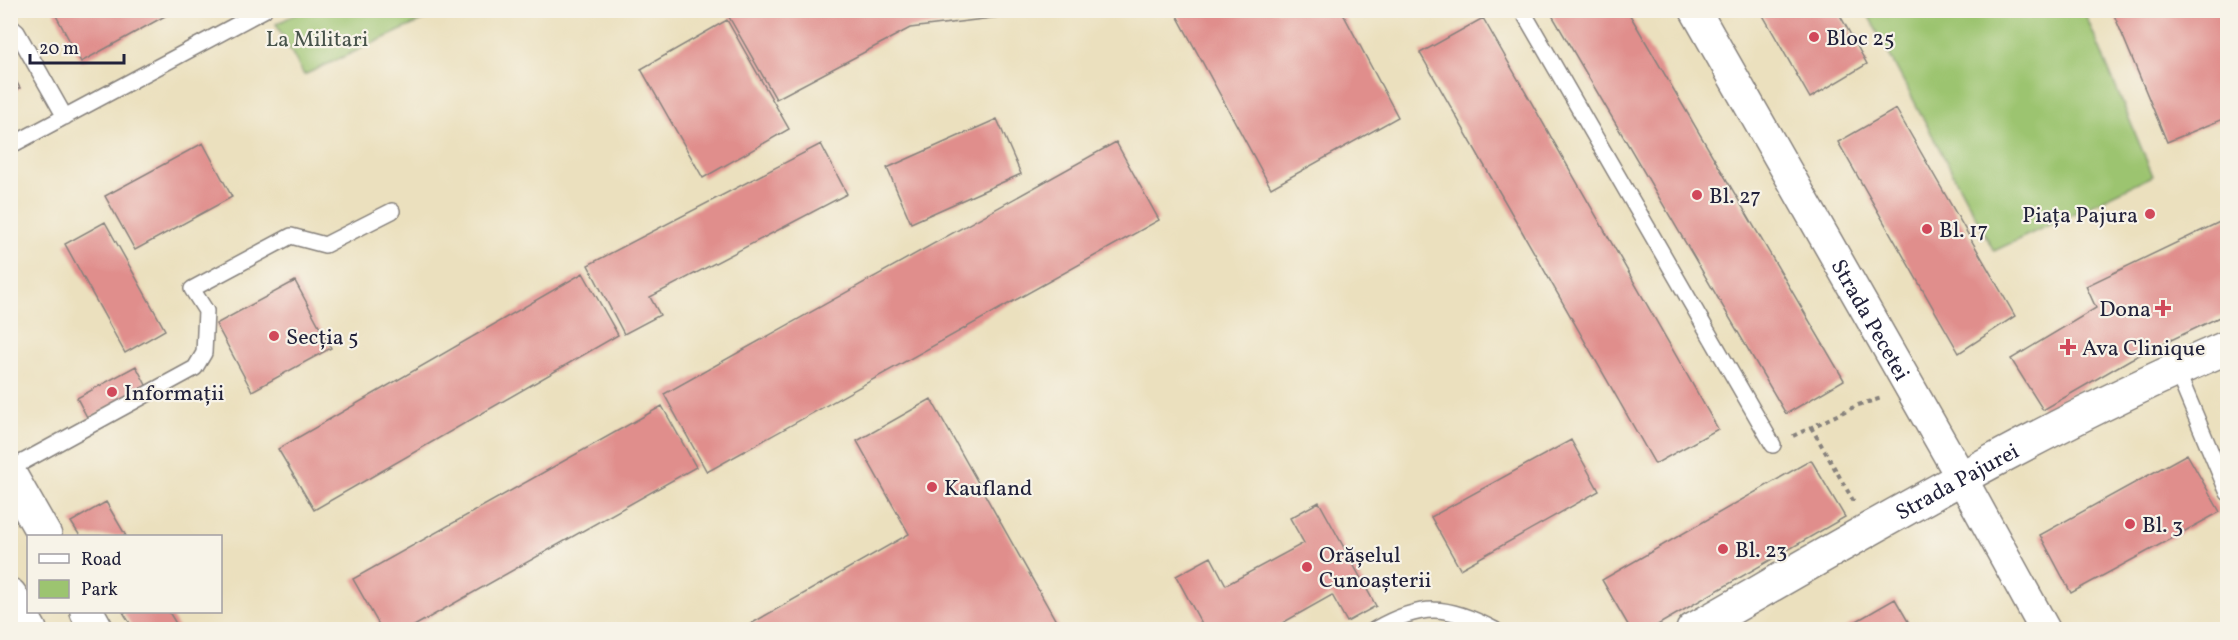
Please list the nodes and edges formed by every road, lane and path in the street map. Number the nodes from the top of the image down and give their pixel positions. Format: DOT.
graph roads {
  1 [pos="264,10"];
  2 [pos="1522,10"];
  3 [pos="1695,10"];
  4 [pos="10,26"];
  5 [pos="65,117"];
  6 [pos="10,146"];
  7 [pos="392,210"];
  8 [pos="2228,347"];
  9 [pos="2176,369"];
  10 [pos="1910,389"];
  11 [pos="1811,427"];
  12 [pos="1773,445"];
  13 [pos="10,469"];
  14 [pos="10,475"];
  15 [pos="1961,477"];
  16 [pos="2228,493"];
  17 [pos="1870,529"];
  18 [pos="44,535"];
  19 [pos="10,595"];
  20 [pos="88,613"];
  21 [pos="30,630"];
  22 [pos="97,630"];
  23 [pos="1374,630"];
  24 [pos="1495,630"];
  25 [pos="1693,630"];
  26 [pos="2044,630"];
  1 -- 5 [label="lane"];
  2 -- 12 [label="lane"];
  3 -- 10 [label="street, Strada Pecetei"];
  4 -- 5 [label="lane"];
  5 -- 6 [label="lane"];
  7 -- 13 [label="lane"];
  8 -- 9 [label="street, Strada Pajurei"];
  9 -- 15 [label="street, Strada Pajurei"];
  9 -- 16 [label="lane"];
  10 -- 11 [label="path"];
  10 -- 15 [label="street, Strada Pecetei"];
  11 -- 12 [label="path"];
  11 -- 17 [label="path"];
  14 -- 18 [label="street"];
  15 -- 17 [label="street, Strada Pajurei"];
  15 -- 26 [label="street, Strada Pecetei"];
  17 -- 25 [label="street, Strada Pajurei"];
  19 -- 21 [label="street"];
  20 -- 22 [label="street"];
  23 -- 24 [label="lane"];
}
